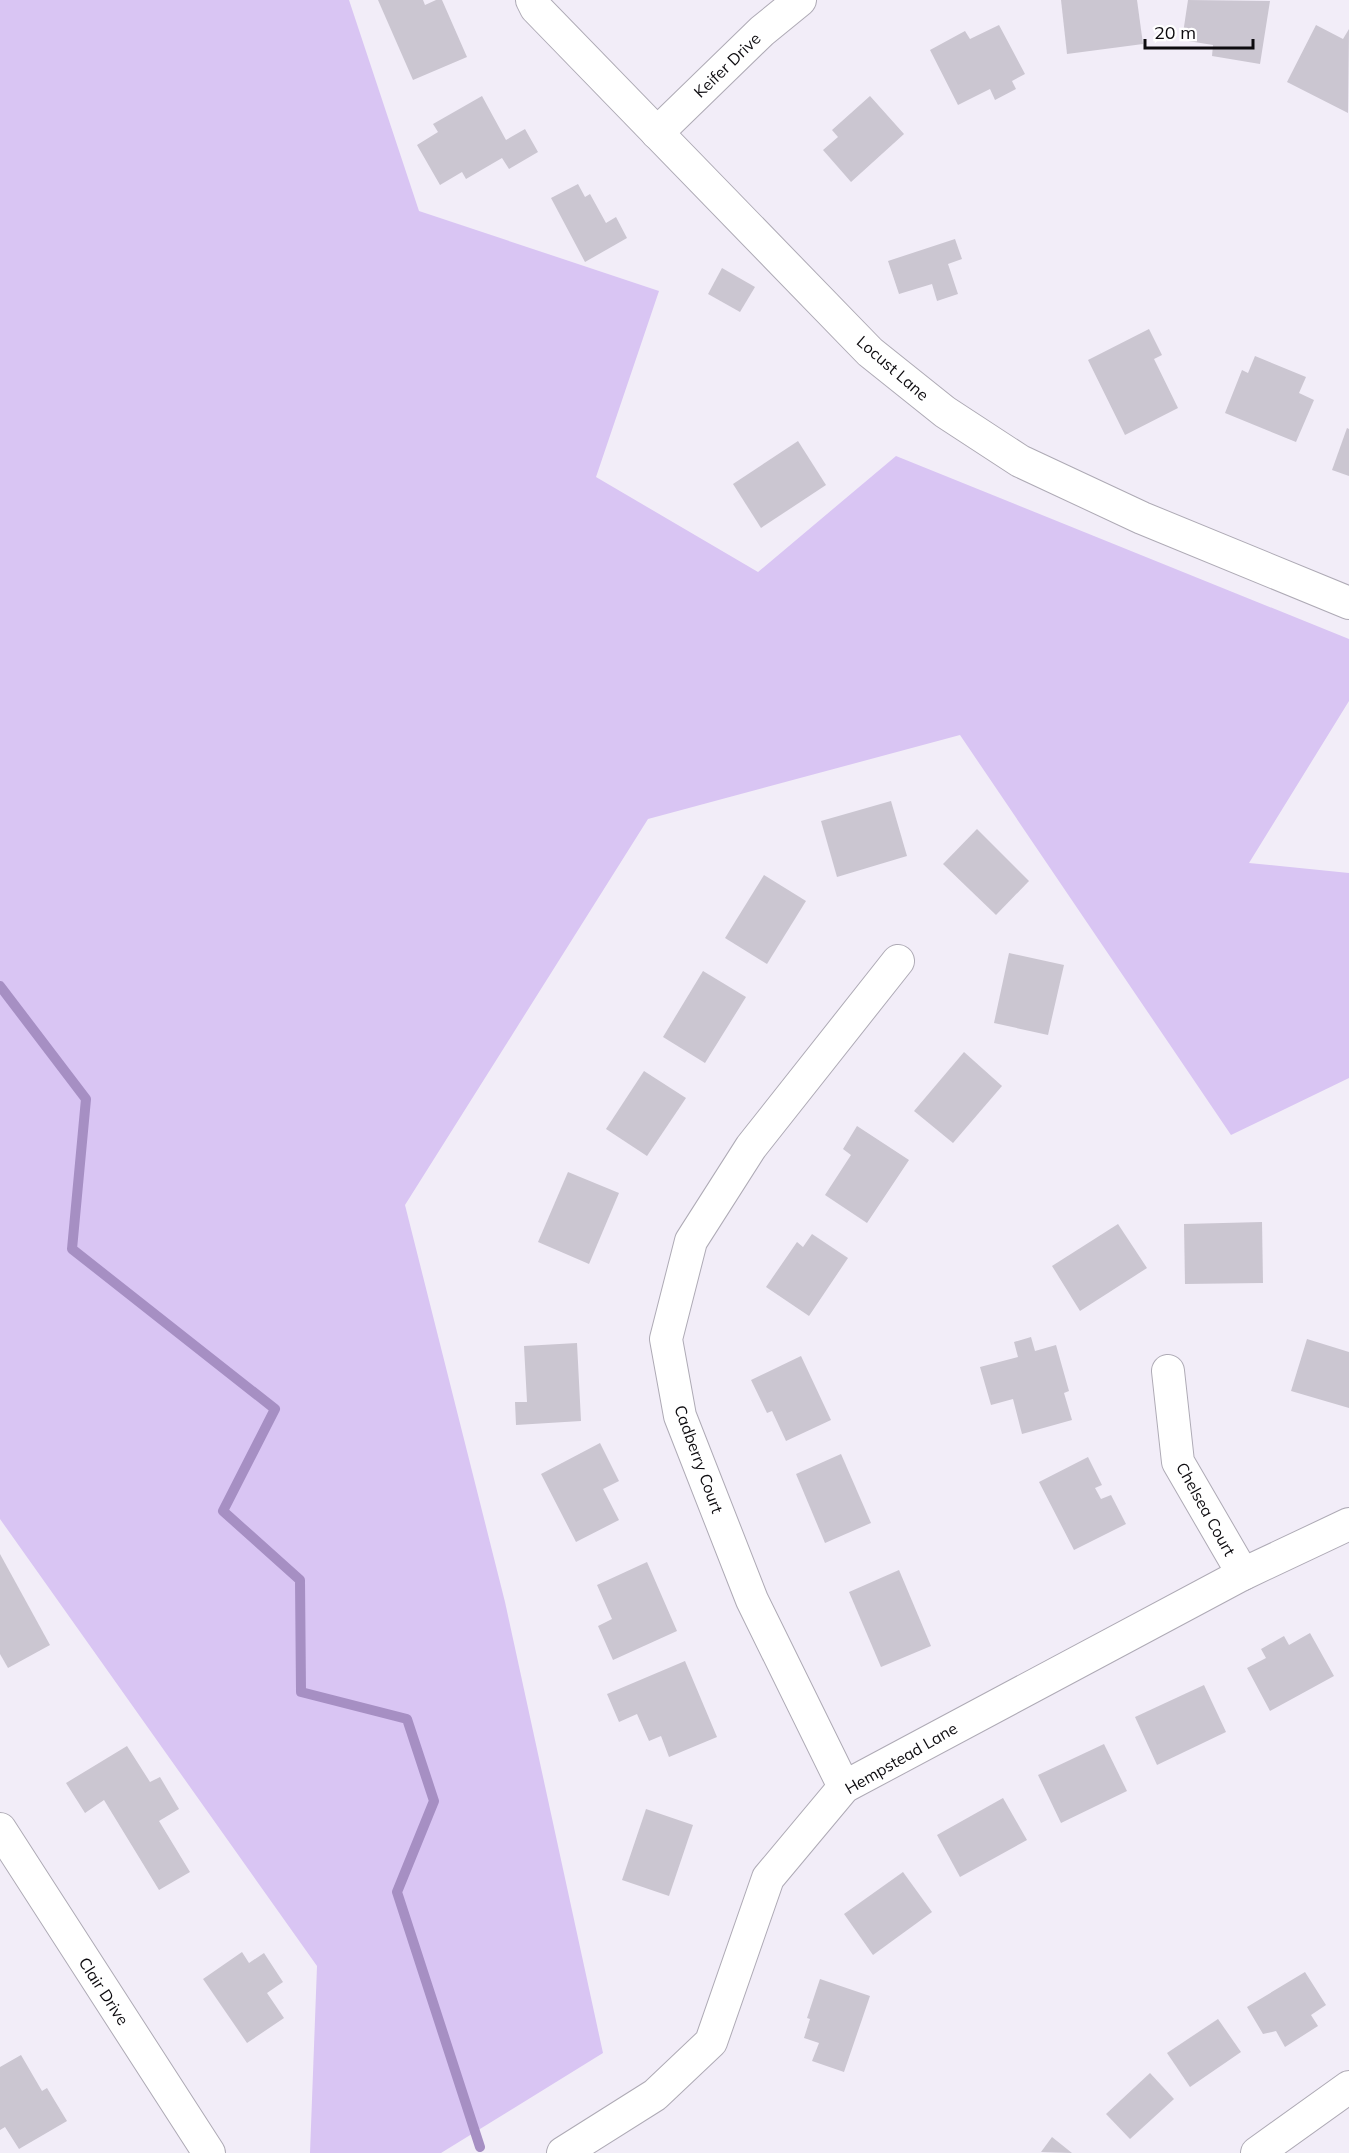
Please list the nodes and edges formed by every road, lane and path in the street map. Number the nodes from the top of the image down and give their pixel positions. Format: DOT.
graph roads {
  1 [pos="532,0"];
  2 [pos="800,0"];
  3 [pos="657,134"];
  4 [pos="1349,603"];
  5 [pos="898,961"];
  6 [pos="1168,1371"];
  7 [pos="1349,1524"];
  8 [pos="1243,1574"];
  9 [pos="844,1787"];
  10 [pos="0,1829"];
  11 [pos="1349,2087"];
  12 [pos="209,2153"];
  13 [pos="563,2153"];
  14 [pos="1257,2153"];
  1 -- 3 [label="street, Locust Lane"];
  2 -- 3 [label="street, Keifer Drive"];
  3 -- 4 [label="street, Locust Lane"];
  5 -- 9 [label="street, Cadberry Court"];
  6 -- 8 [label="street, Chelsea Court"];
  7 -- 8 [label="street, Hempstead Lane"];
  8 -- 9 [label="street, Hempstead Lane"];
  9 -- 13 [label="street, Hempstead Lane"];
  10 -- 12 [label="street, Clair Drive"];
  11 -- 14 [label="street"];
}
